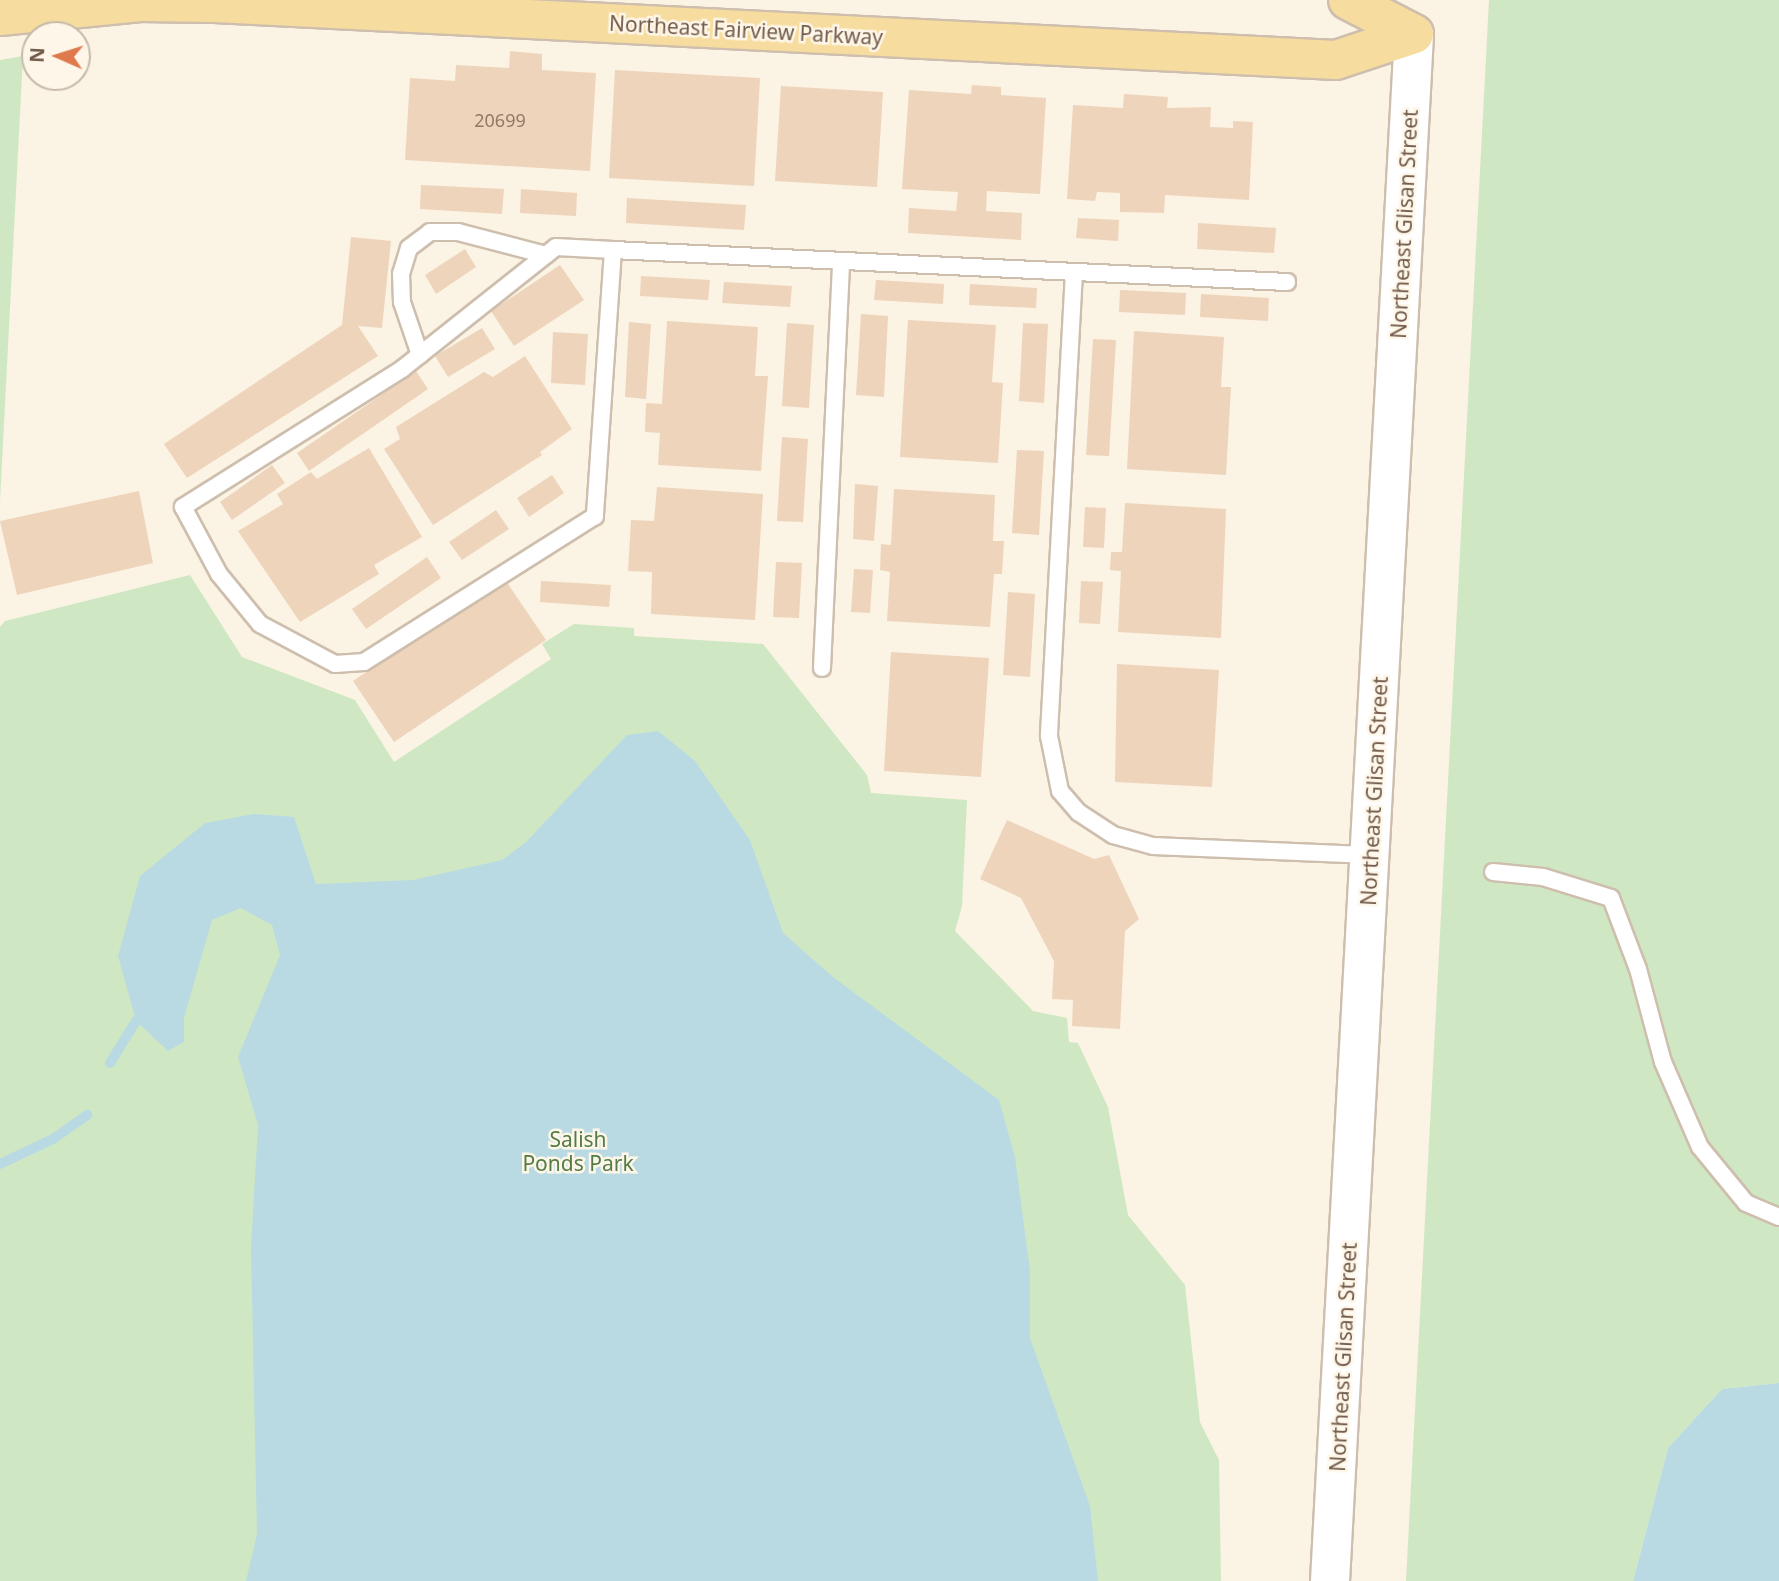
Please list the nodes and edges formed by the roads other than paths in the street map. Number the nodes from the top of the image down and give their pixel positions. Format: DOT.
graph roads {
  1 [pos="1348,0"];
  2 [pos="0,16"];
  3 [pos="1415,17"];
  4 [pos="613,250"];
  5 [pos="546,255"];
  6 [pos="841,261"];
  7 [pos="1074,272"];
  8 [pos="1287,282"];
  9 [pos="421,355"];
  10 [pos="822,668"];
  11 [pos="1371,855"];
  12 [pos="1493,872"];
  13 [pos="1779,1217"];
  14 [pos="1331,1581"];
  1 -- 3 [label="main road"];
  2 -- 3 [label="main road, Northeast Fairview Parkway"];
  3 -- 11 [label="main road, Northeast Glisan Street"];
  4 -- 5 [label="lane"];
  4 -- 6 [label="lane"];
  4 -- 9 [label="lane"];
  5 -- 9 [label="lane"];
  5 -- 9 [label="lane"];
  6 -- 7 [label="lane"];
  6 -- 10 [label="lane"];
  7 -- 8 [label="lane"];
  7 -- 11 [label="lane"];
  11 -- 14 [label="main road, Northeast Glisan Street"];
  12 -- 13 [label="lane"];
}
